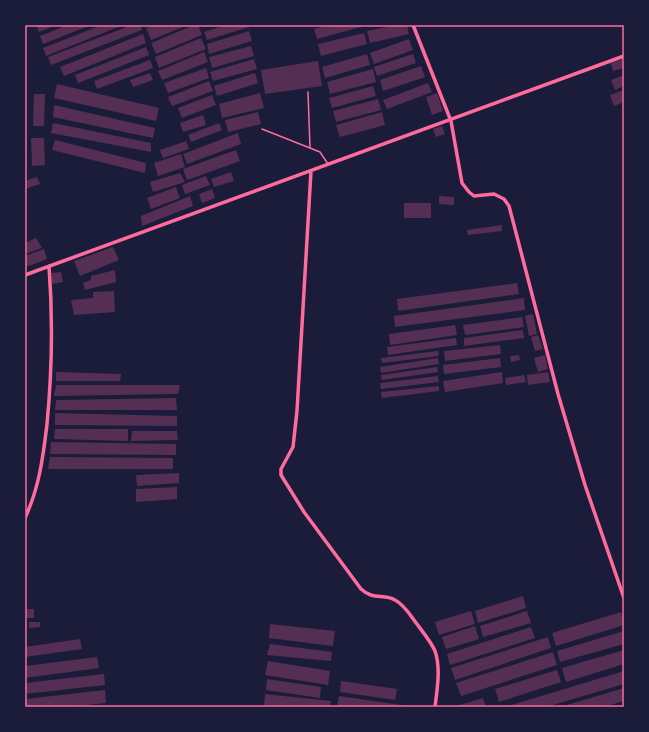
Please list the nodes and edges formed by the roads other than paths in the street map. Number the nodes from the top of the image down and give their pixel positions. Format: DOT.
graph roads {
  1 [pos="413,25"];
  2 [pos="624,56"];
  3 [pos="308,92"];
  4 [pos="452,120"];
  5 [pos="262,129"];
  6 [pos="310,148"];
  7 [pos="328,164"];
  8 [pos="311,171"];
  9 [pos="49,266"];
  10 [pos="25,275"];
  11 [pos="25,518"];
  12 [pos="624,598"];
  13 [pos="435,707"];
  1 -- 4 [label="street"];
  2 -- 4 [label="street"];
  3 -- 6 [label="lane"];
  4 -- 7 [label="street"];
  4 -- 12 [label="street"];
  5 -- 6 [label="lane"];
  6 -- 7 [label="lane"];
  7 -- 8 [label="street"];
  8 -- 9 [label="street"];
  8 -- 13 [label="street"];
  9 -- 10 [label="street"];
  9 -- 11 [label="street"];
}
